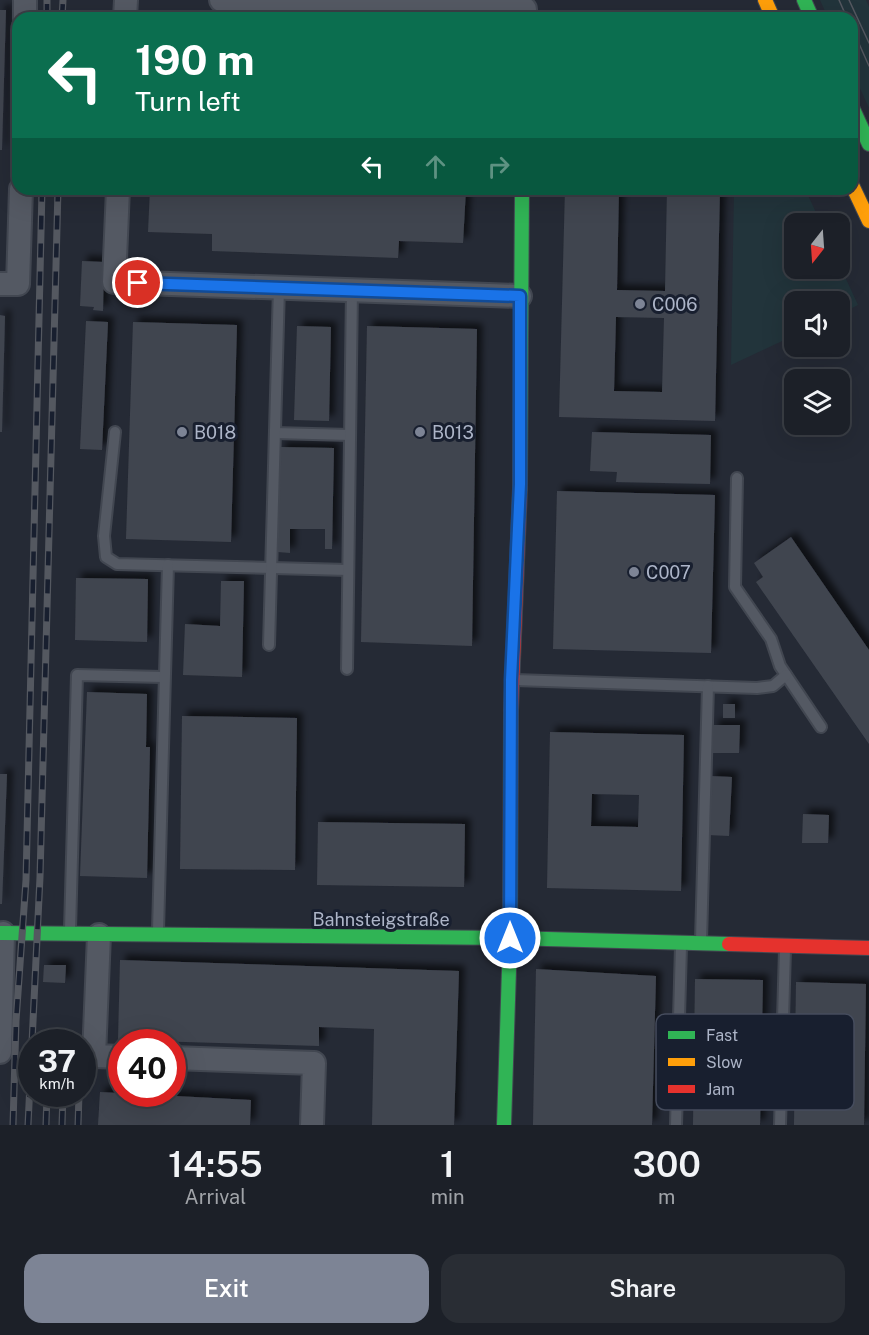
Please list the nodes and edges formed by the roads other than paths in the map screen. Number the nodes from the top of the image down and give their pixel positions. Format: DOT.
graph roads {
  1 [pos="221,0"];
  2 [pos="525,7"];
  3 [pos="858,120"];
  4 [pos="869,144"];
  5 [pos="21,195"];
  6 [pos="118,195"];
  7 [pos="522,195"];
  8 [pos="856,195"];
  9 [pos="869,221"];
  10 [pos="0,284"];
  11 [pos="279,286"];
  12 [pos="352,289"];
  13 [pos="520,296"];
  14 [pos="115,432"];
  15 [pos="275,433"];
  16 [pos="350,435"];
  17 [pos="737,478"];
  18 [pos="168,565"];
  19 [pos="271,568"];
  20 [pos="348,570"];
  21 [pos="269,645"];
  22 [pos="347,669"];
  23 [pos="786,675"];
  24 [pos="163,677"];
  25 [pos="511,680"];
  26 [pos="708,686"];
  27 [pos="821,727"];
  28 [pos="2,933"];
  29 [pos="70,934"];
  30 [pos="99,935"];
  31 [pos="158,936"];
  32 [pos="510,938"];
  33 [pos="681,943"];
  34 [pos="701,944"];
  35 [pos="785,946"];
  36 [pos="869,948"];
  37 [pos="679,1014"];
  38 [pos="783,1014"];
  39 [pos="0,1052"];
  40 [pos="108,1056"];
  41 [pos="186,1058"];
  42 [pos="676,1110"];
  43 [pos="780,1110"];
  44 [pos="312,1125"];
  45 [pos="504,1125"];
  46 [pos="676,1125"];
  47 [pos="780,1125"];
  1 -- 2 [label="street"];
  3 -- 4 [label="street"];
  5 -- 10 [label="street"];
  6 -- 11 [label="street"];
  7 -- 13 [label="street"];
  8 -- 9 [label="street"];
  11 -- 12 [label="street"];
  11 -- 15 [label="lane"];
  12 -- 13 [label="street"];
  12 -- 16 [label="lane"];
  13 -- 25 [label="street"];
  14 -- 18 [label="lane"];
  15 -- 16 [label="lane"];
  15 -- 19 [label="lane"];
  16 -- 20 [label="lane"];
  17 -- 23 [label="lane"];
  18 -- 19 [label="lane"];
  18 -- 24 [label="lane"];
  19 -- 20 [label="lane"];
  19 -- 21 [label="lane"];
  20 -- 22 [label="lane"];
  23 -- 26 [label="lane"];
  23 -- 27 [label="lane"];
  24 -- 29 [label="lane"];
  24 -- 31 [label="lane"];
  25 -- 26 [label="lane"];
  25 -- 32 [label="street"];
  26 -- 34 [label="lane"];
  28 -- 29 [label="street, Bahnsteigstraße"];
  28 -- 39 [label="street"];
  29 -- 30 [label="street, Bahnsteigstraße"];
  30 -- 31 [label="street, Bahnsteigstraße"];
  30 -- 40 [label="street"];
  31 -- 32 [label="street, Bahnsteigstraße"];
  32 -- 33 [label="street, Bahnsteigstraße"];
  32 -- 45 [label="street"];
  33 -- 34 [label="street, Bahnsteigstraße"];
  33 -- 37 [label="lane"];
  34 -- 35 [label="street, Bahnsteigstraße"];
  35 -- 36 [label="street, Bahnsteigstraße"];
  35 -- 38 [label="lane"];
  41 -- 44 [label="street"];
  42 -- 46 [label="lane"];
  43 -- 47 [label="lane"];
}
